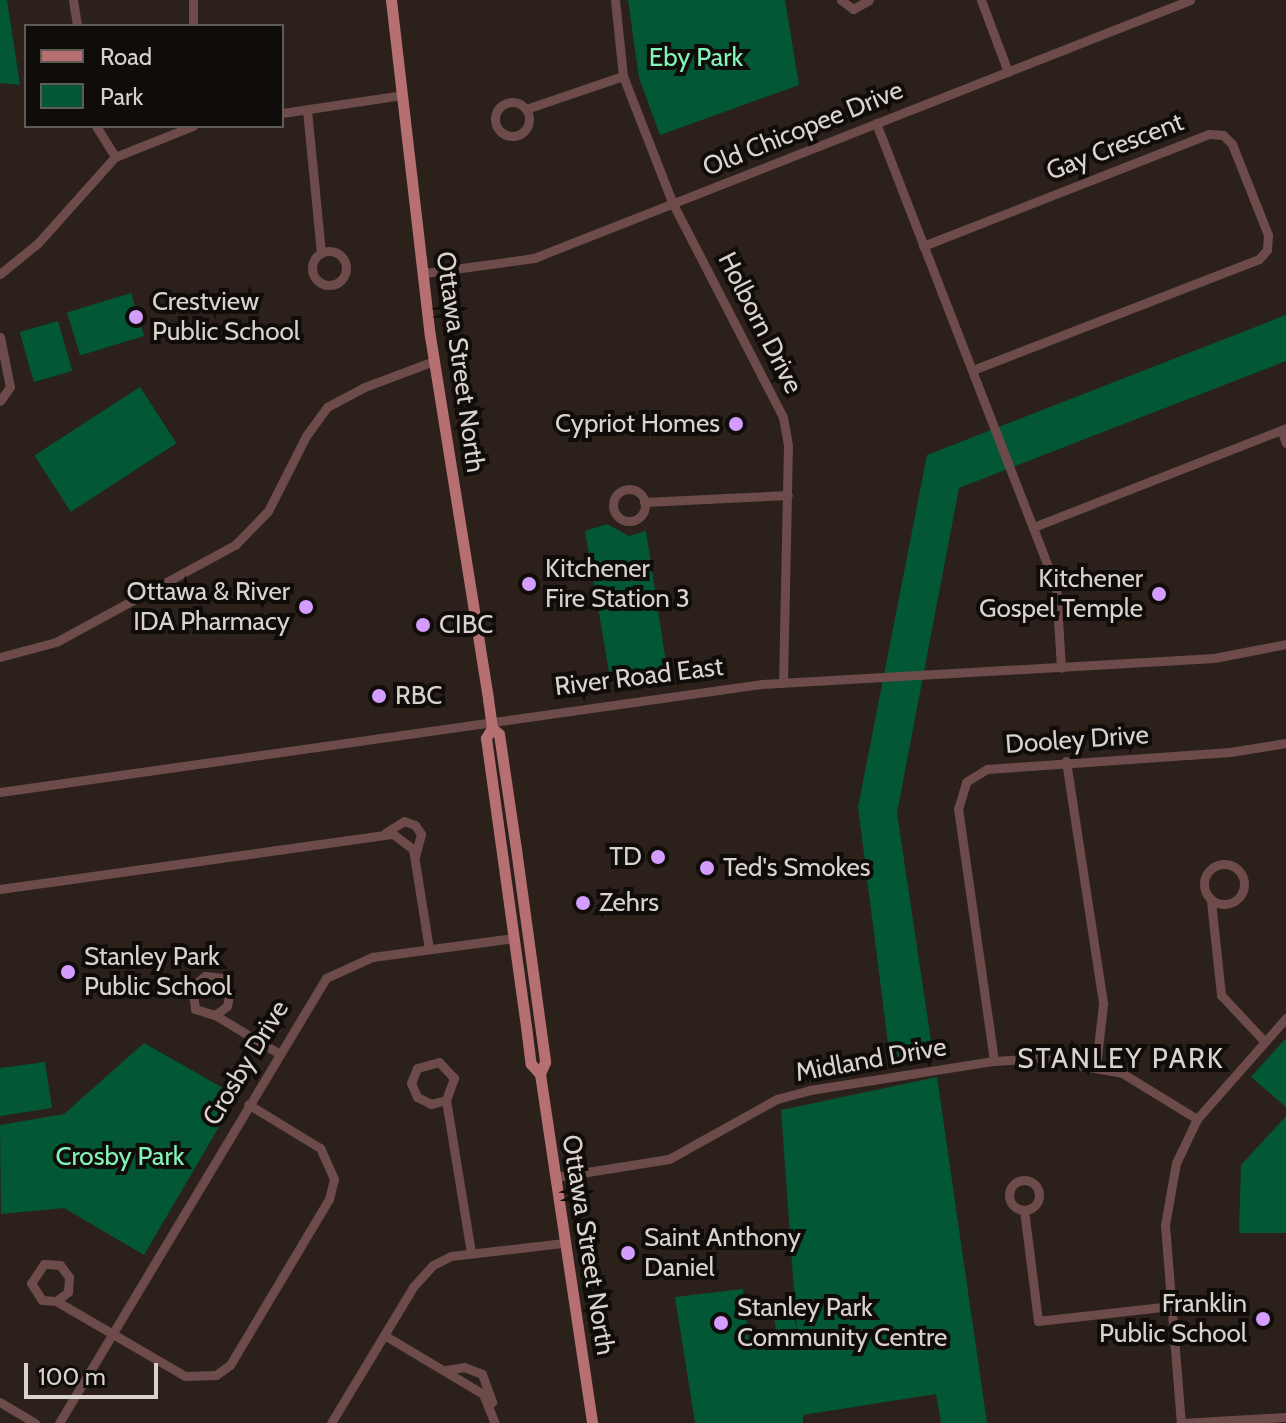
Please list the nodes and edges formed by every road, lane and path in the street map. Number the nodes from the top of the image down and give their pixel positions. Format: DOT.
graph roads {
  1 [pos="73,0"];
  2 [pos="193,0"];
  3 [pos="391,0"];
  4 [pos="615,0"];
  5 [pos="841,0"];
  6 [pos="869,0"];
  7 [pos="981,0"];
  8 [pos="1187,1"];
  9 [pos="77,24"];
  10 [pos="193,24"];
  11 [pos="1008,72"];
  12 [pos="623,76"];
  13 [pos="402,95"];
  14 [pos="526,109"];
  15 [pos="307,110"];
  16 [pos="284,113"];
  17 [pos="876,123"];
  18 [pos="97,128"];
  19 [pos="188,128"];
  20 [pos="115,157"];
  21 [pos="673,204"];
  22 [pos="923,246"];
  23 [pos="321,253"];
  24 [pos="425,273"];
  25 [pos="0,274"];
  26 [pos="0,337"];
  27 [pos="434,361"];
  28 [pos="973,370"];
  29 [pos="0,401"];
  30 [pos="1283,429"];
  31 [pos="1286,443"];
  32 [pos="788,495"];
  33 [pos="644,502"];
  34 [pos="1036,526"];
  35 [pos="1286,644"];
  36 [pos="0,657"];
  37 [pos="1061,668"];
  38 [pos="783,682"];
  39 [pos="491,724"];
  40 [pos="1286,743"];
  41 [pos="1066,761"];
  42 [pos="0,792"];
  43 [pos="385,833"];
  44 [pos="415,856"];
  45 [pos="0,889"];
  46 [pos="1211,901"];
  47 [pos="514,938"];
  48 [pos="429,949"];
  49 [pos="215,1015"];
  50 [pos="1286,1018"];
  51 [pos="1264,1041"];
  52 [pos="278,1053"];
  53 [pos="994,1061"];
  54 [pos="1096,1066"];
  55 [pos="540,1074"];
  56 [pos="446,1100"];
  57 [pos="248,1104"];
  58 [pos="1197,1119"];
  59 [pos="556,1177"];
  60 [pos="1024,1210"];
  61 [pos="564,1243"];
  62 [pos="471,1253"];
  63 [pos="56,1301"];
  64 [pos="1171,1306"];
  65 [pos="112,1334"];
  66 [pos="384,1335"];
  67 [pos="446,1370"];
  68 [pos="0,1402"];
  69 [pos="493,1409"];
  70 [pos="1286,1417"];
  71 [pos="35,1423"];
  72 [pos="59,1423"];
  73 [pos="331,1423"];
  74 [pos="495,1423"];
  75 [pos="592,1423"];
  76 [pos="1181,1423"];
  1 -- 9 [label="street"];
  2 -- 10 [label="street"];
  3 -- 13 [label="main road, Ottawa Street North"];
  4 -- 12 [label="street, Holborn Drive"];
  5 -- 6 [label="street"];
  7 -- 11 [label="street"];
  8 -- 11 [label="street, Old Chicopee Drive"];
  11 -- 17 [label="street, Old Chicopee Drive"];
  12 -- 14 [label="street"];
  12 -- 21 [label="street, Holborn Drive"];
  13 -- 15 [label="street"];
  13 -- 24 [label="main road, Ottawa Street North"];
  15 -- 16 [label="street"];
  15 -- 23 [label="street"];
  17 -- 21 [label="street, Old Chicopee Drive"];
  17 -- 22 [label="street"];
  18 -- 20 [label="street"];
  19 -- 20 [label="street"];
  20 -- 25 [label="street"];
  21 -- 24 [label="street, Old Chicopee Drive"];
  21 -- 32 [label="street, Holborn Drive"];
  22 -- 28 [label="street"];
  22 -- 28 [label="street, Gay Crescent"];
  24 -- 27 [label="main road, Ottawa Street North"];
  26 -- 29 [label="street"];
  27 -- 36 [label="street"];
  27 -- 39 [label="main road, Ottawa Street North"];
  28 -- 34 [label="street"];
  30 -- 31 [label="street"];
  30 -- 34 [label="street"];
  32 -- 33 [label="street"];
  32 -- 38 [label="street, Holborn Drive"];
  34 -- 37 [label="street"];
  35 -- 37 [label="street, River Road East"];
  37 -- 38 [label="street, River Road East"];
  38 -- 39 [label="street, River Road East"];
  39 -- 42 [label="street, River Road East"];
  39 -- 47 [label="main road, Ottawa Street North"];
  39 -- 55 [label="main road, Ottawa Street North"];
  40 -- 41 [label="street, Dooley Drive"];
  41 -- 53 [label="street, Dooley Drive"];
  41 -- 54 [label="street"];
  43 -- 44 [label="street"];
  43 -- 44 [label="street"];
  43 -- 45 [label="street"];
  44 -- 48 [label="street"];
  46 -- 46 [label="street"];
  46 -- 51 [label="street"];
  47 -- 48 [label="street, Crosby Drive"];
  47 -- 55 [label="main road, Ottawa Street North"];
  48 -- 52 [label="street, Crosby Drive"];
  49 -- 49 [label="street"];
  49 -- 52 [label="street"];
  50 -- 51 [label="street"];
  51 -- 58 [label="street"];
  52 -- 57 [label="street, Crosby Drive"];
  53 -- 54 [label="street, Midland Drive"];
  53 -- 59 [label="street, Midland Drive"];
  54 -- 58 [label="street, Midland Drive"];
  55 -- 59 [label="main road, Ottawa Street North"];
  56 -- 56 [label="street"];
  56 -- 62 [label="street"];
  57 -- 65 [label="street, Crosby Drive"];
  57 -- 65 [label="street"];
  58 -- 64 [label="street"];
  59 -- 61 [label="main road, Ottawa Street North"];
  60 -- 64 [label="street"];
  61 -- 62 [label="street"];
  61 -- 75 [label="main road, Ottawa Street North"];
  62 -- 66 [label="street"];
  63 -- 63 [label="street"];
  63 -- 65 [label="street"];
  64 -- 76 [label="street"];
  65 -- 72 [label="street, Crosby Drive"];
  66 -- 67 [label="street"];
  66 -- 73 [label="street"];
  67 -- 69 [label="street"];
  67 -- 69 [label="street"];
  68 -- 71 [label="street"];
  69 -- 74 [label="street"];
  70 -- 76 [label="street"];
}
